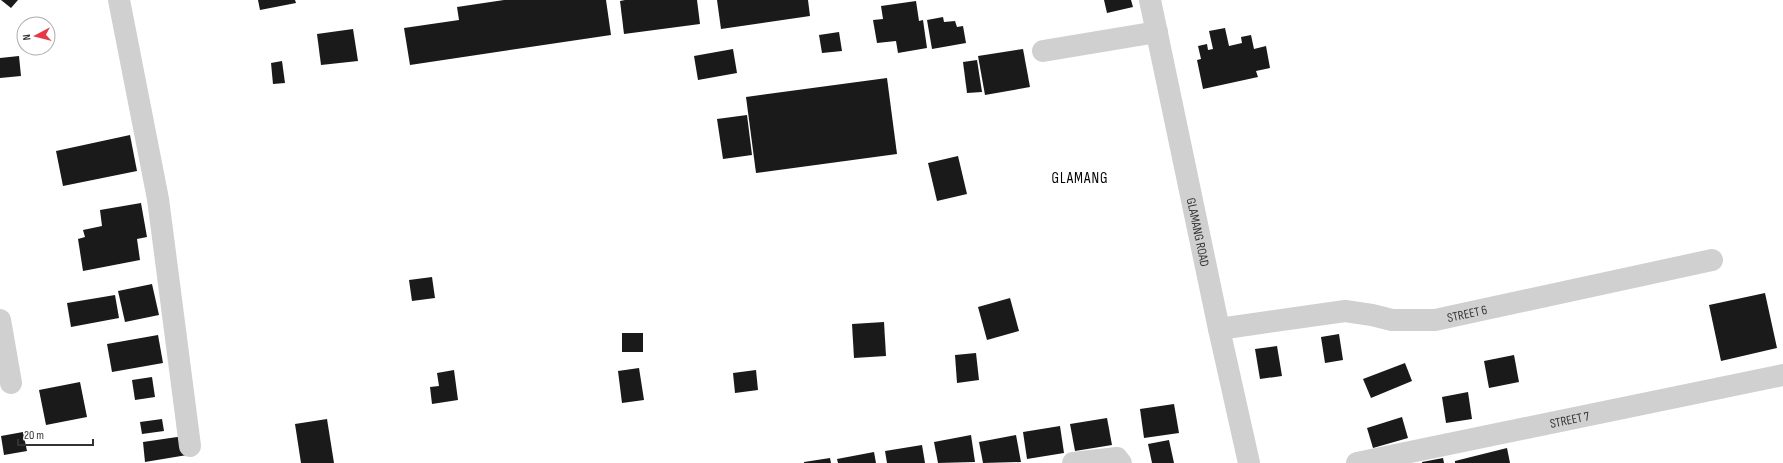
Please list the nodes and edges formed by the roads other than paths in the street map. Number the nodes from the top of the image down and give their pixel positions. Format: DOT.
graph roads {
  1 [pos="118,0"];
  2 [pos="1150,0"];
  3 [pos="1157,32"];
  4 [pos="1043,50"];
  5 [pos="1712,260"];
  6 [pos="0,320"];
  7 [pos="1219,329"];
  8 [pos="1783,375"];
  9 [pos="11,383"];
  10 [pos="190,446"];
  11 [pos="1073,463"];
  12 [pos="1121,463"];
  13 [pos="1249,463"];
  14 [pos="1357,463"];
  1 -- 10 [label="street"];
  2 -- 3 [label="street, GLAMANG ROAD"];
  3 -- 4 [label="street"];
  3 -- 7 [label="street, GLAMANG ROAD"];
  5 -- 7 [label="street, STREET 6"];
  6 -- 9 [label="street"];
  7 -- 13 [label="street, GLAMANG ROAD"];
  8 -- 14 [label="street, STREET 7"];
  11 -- 12 [label="street"];
}
